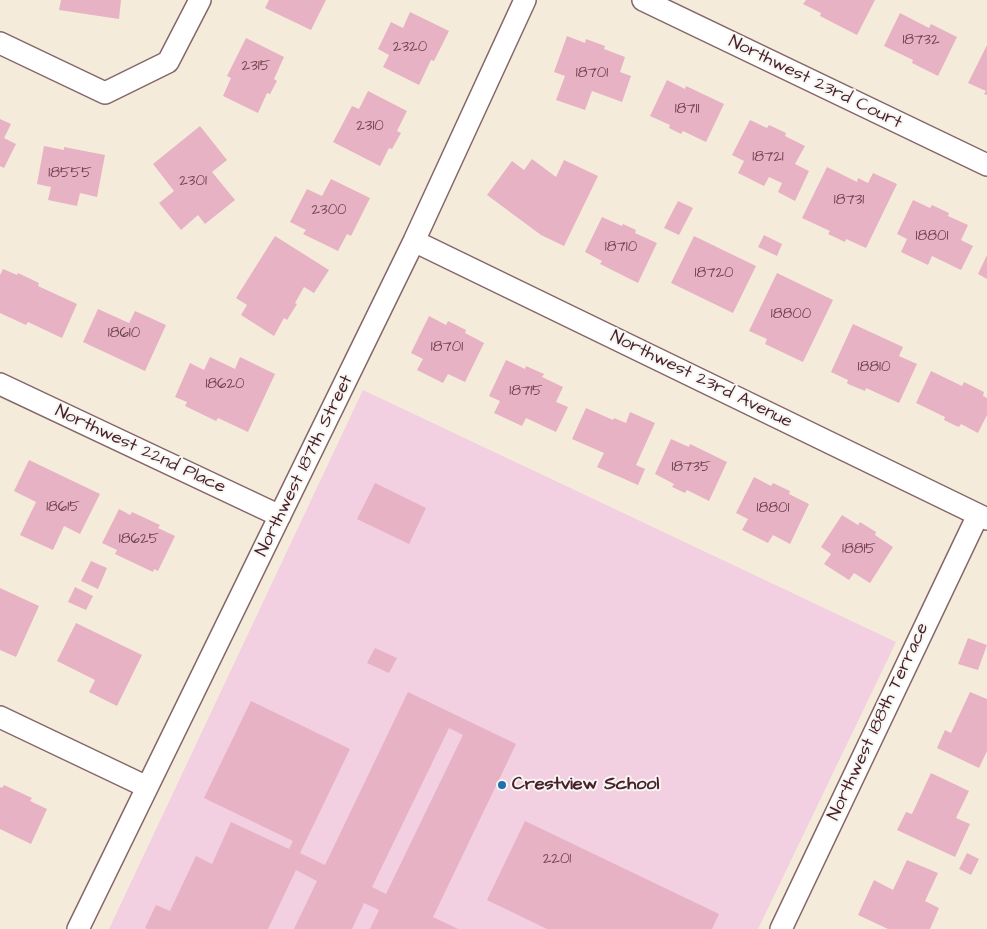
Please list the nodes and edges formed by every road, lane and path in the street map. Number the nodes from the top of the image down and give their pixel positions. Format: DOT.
graph roads {
  1 [pos="200,0"];
  2 [pos="525,0"];
  3 [pos="644,0"];
  4 [pos="0,43"];
  5 [pos="987,165"];
  6 [pos="414,241"];
  7 [pos="0,384"];
  8 [pos="280,516"];
  9 [pos="982,517"];
  10 [pos="0,717"];
  11 [pos="147,787"];
  12 [pos="78,929"];
  13 [pos="780,929"];
  1 -- 4 [label="street"];
  2 -- 6 [label="street, Northwest 187th Street"];
  3 -- 5 [label="street, Northwest 23rd Court"];
  6 -- 8 [label="street, Northwest 187th Street"];
  6 -- 9 [label="street, Northwest 23rd Avenue"];
  7 -- 8 [label="street, Northwest 22nd Place"];
  8 -- 11 [label="street, Northwest 187th Street"];
  9 -- 13 [label="street, Northwest 188th Terrace"];
  10 -- 11 [label="street"];
  11 -- 12 [label="street, Northwest 187th Street"];
}
